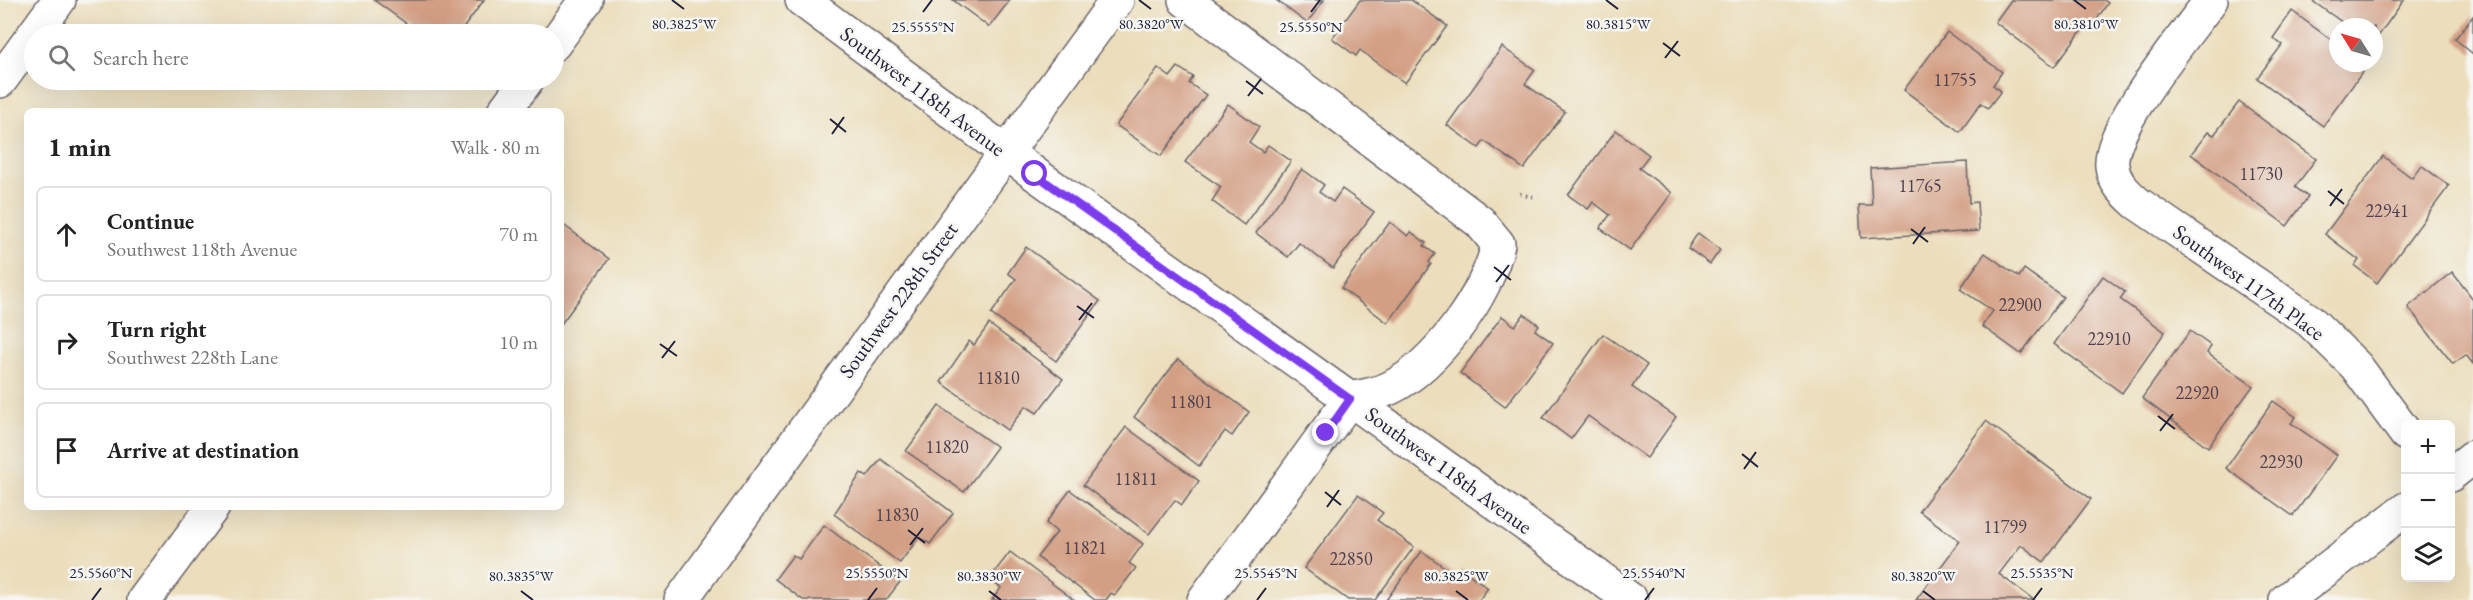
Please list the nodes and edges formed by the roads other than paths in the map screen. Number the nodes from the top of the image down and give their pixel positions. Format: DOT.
graph roads {
  1 [pos="59,0"];
  2 [pos="586,0"];
  3 [pos="802,0"];
  4 [pos="1117,0"];
  5 [pos="1185,0"];
  6 [pos="2211,0"];
  7 [pos="42,24"];
  8 [pos="564,30"];
  9 [pos="24,48"];
  10 [pos="0,81"];
  11 [pos="520,90"];
  12 [pos="506,108"];
  13 [pos="1005,151"];
  14 [pos="1350,399"];
  15 [pos="2401,427"];
  16 [pos="2473,457"];
  17 [pos="2452,474"];
  18 [pos="211,510"];
  19 [pos="2401,513"];
  20 [pos="144,600"];
  21 [pos="681,600"];
  22 [pos="1204,600"];
  23 [pos="1631,600"];
  24 [pos="2286,600"];
  1 -- 7 [label="street"];
  2 -- 8 [label="street"];
  3 -- 13 [label="street, Southwest 118th Avenue"];
  4 -- 13 [label="street, Southwest 228th Street"];
  5 -- 14 [label="street"];
  6 -- 15 [label="street, Southwest 117th Place"];
  9 -- 10 [label="street"];
  11 -- 12 [label="street"];
  13 -- 14 [label="street, Southwest 118th Avenue"];
  13 -- 21 [label="street, Southwest 228th Street"];
  14 -- 22 [label="street"];
  14 -- 23 [label="street, Southwest 118th Avenue"];
  16 -- 17 [label="street"];
  18 -- 20 [label="street"];
  19 -- 24 [label="street"];
}
